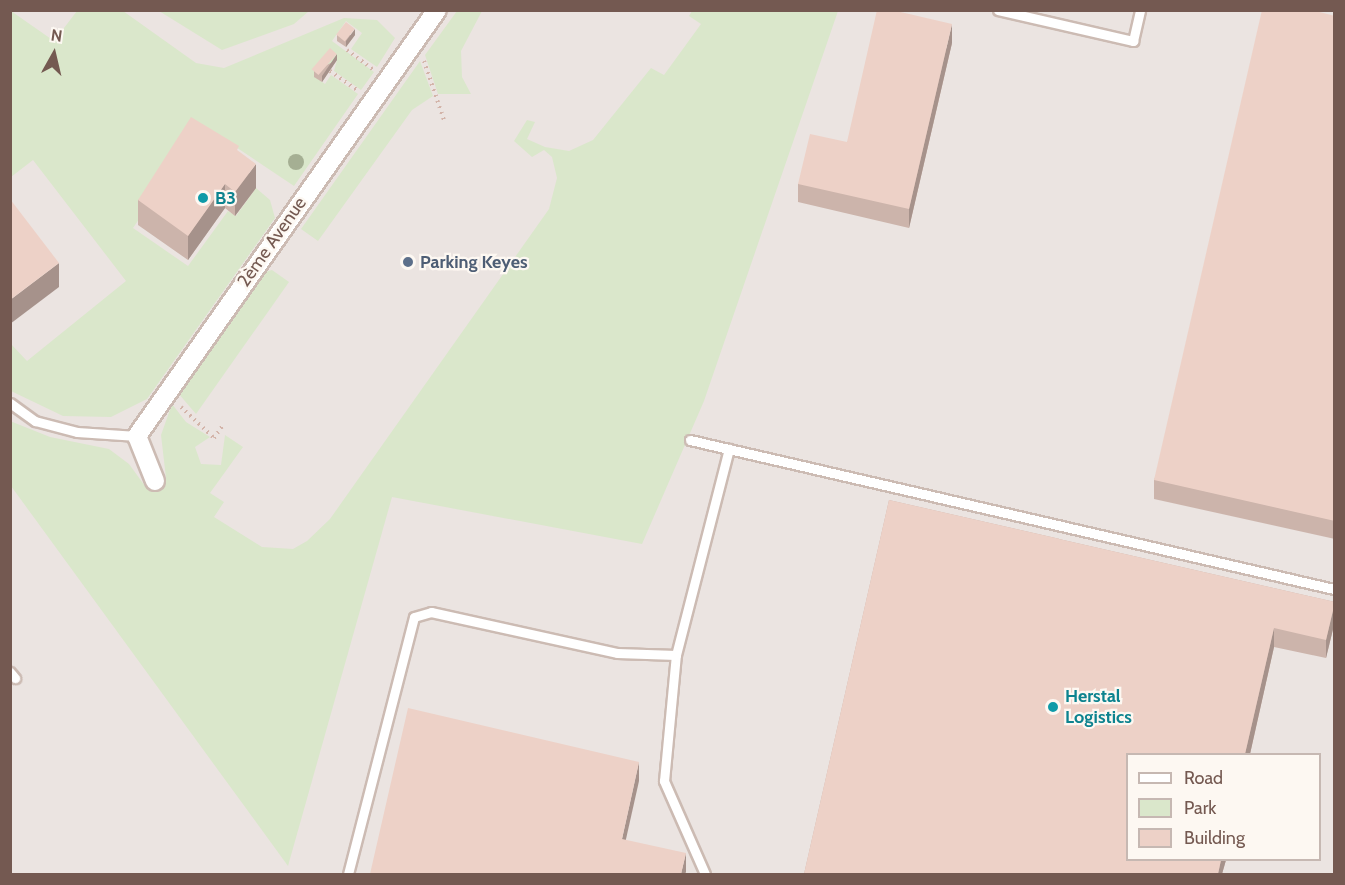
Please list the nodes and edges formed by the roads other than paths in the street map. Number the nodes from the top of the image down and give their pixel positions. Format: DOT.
graph roads {
  1 [pos="437,10"];
  2 [pos="998,10"];
  3 [pos="1140,10"];
  4 [pos="10,403"];
  5 [pos="137,436"];
  6 [pos="690,440"];
  7 [pos="729,449"];
  8 [pos="155,481"];
  9 [pos="1335,589"];
  10 [pos="676,655"];
  11 [pos="348,874"];
  12 [pos="705,874"];
  1 -- 5 [label="street, 2ème Avenue"];
  2 -- 3 [label="lane"];
  4 -- 5 [label="lane"];
  5 -- 8 [label="street"];
  6 -- 7 [label="lane"];
  7 -- 9 [label="lane"];
  7 -- 10 [label="lane"];
  10 -- 11 [label="lane"];
  10 -- 12 [label="lane"];
}
